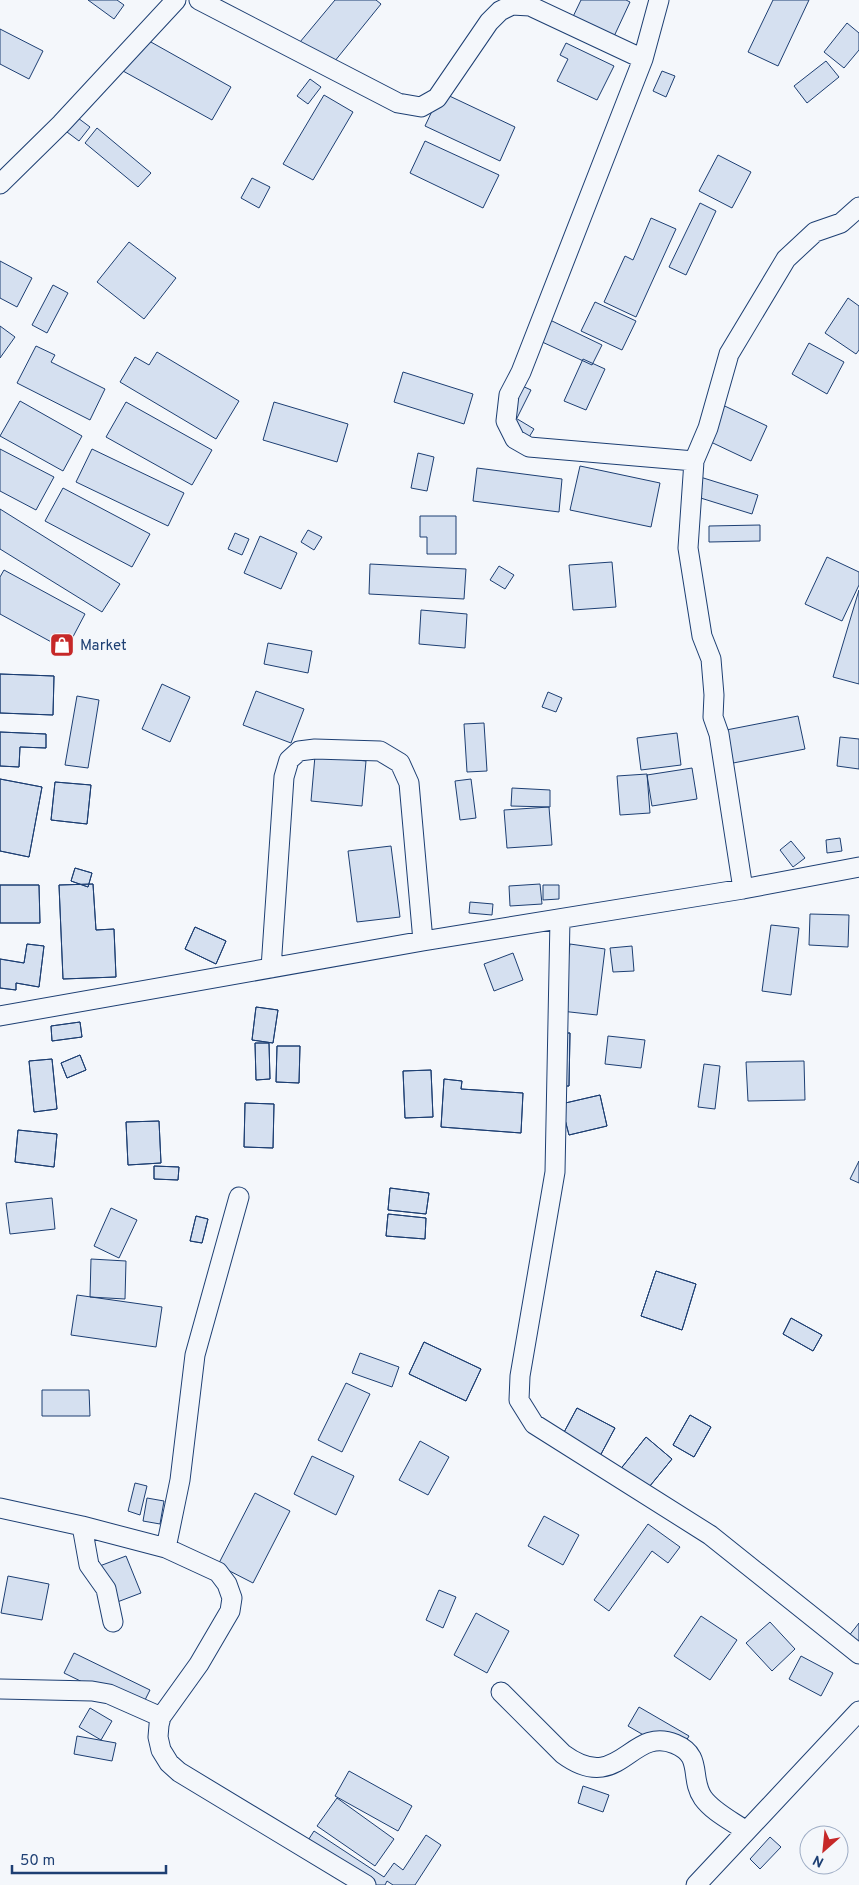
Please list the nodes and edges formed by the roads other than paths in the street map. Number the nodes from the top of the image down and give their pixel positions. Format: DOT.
graph roads {
  1 [pos="176,0"];
  2 [pos="199,0"];
  3 [pos="659,0"];
  4 [pos="643,59"];
  5 [pos="0,184"];
  6 [pos="859,207"];
  7 [pos="694,461"];
  8 [pos="859,867"];
  9 [pos="743,889"];
  10 [pos="560,918"];
  11 [pos="423,941"];
  12 [pos="271,968"];
  13 [pos="0,1016"];
  14 [pos="239,1197"];
  15 [pos="0,1508"];
  16 [pos="82,1526"];
  17 [pos="166,1548"];
  18 [pos="113,1622"];
  19 [pos="859,1654"];
  20 [pos="0,1689"];
  21 [pos="501,1692"];
  22 [pos="161,1717"];
  23 [pos="856,1719"];
  24 [pos="746,1831"];
  25 [pos="366,1885"];
  26 [pos="696,1885"];
  1 -- 5 [label="street"];
  2 -- 4 [label="street"];
  3 -- 4 [label="street"];
  4 -- 7 [label="street"];
  6 -- 7 [label="street"];
  7 -- 9 [label="street"];
  8 -- 9 [label="street"];
  9 -- 10 [label="street"];
  10 -- 11 [label="street"];
  10 -- 19 [label="street"];
  11 -- 12 [label="street"];
  11 -- 12 [label="street"];
  12 -- 13 [label="street"];
  14 -- 17 [label="street"];
  15 -- 16 [label="street"];
  16 -- 17 [label="street"];
  16 -- 18 [label="street"];
  17 -- 22 [label="street"];
  20 -- 22 [label="street"];
  21 -- 24 [label="street"];
  22 -- 25 [label="street"];
  23 -- 24 [label="street"];
  24 -- 26 [label="street"];
}
